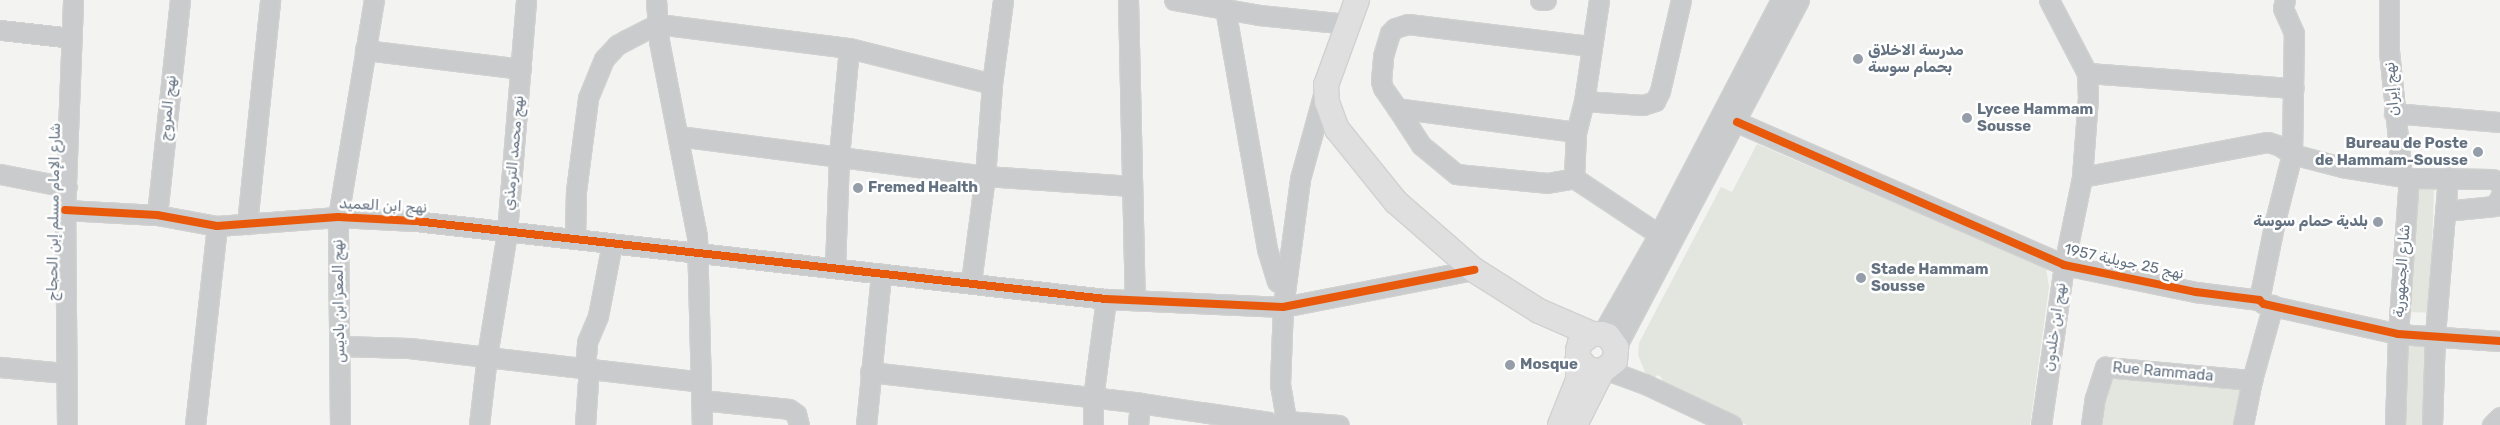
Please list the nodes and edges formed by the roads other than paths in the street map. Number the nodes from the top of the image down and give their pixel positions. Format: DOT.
graph roads {
  1 [pos="74,0"];
  2 [pos="180,0"];
  3 [pos="270,0"];
  4 [pos="374,0"];
  5 [pos="526,0"];
  6 [pos="656,0"];
  7 [pos="1003,0"];
  8 [pos="1128,0"];
  9 [pos="1174,0"];
  10 [pos="1356,0"];
  11 [pos="1540,0"];
  12 [pos="1546,0"];
  13 [pos="1599,0"];
  14 [pos="1681,0"];
  15 [pos="1781,0"];
  16 [pos="1799,0"];
  17 [pos="2049,0"];
  18 [pos="2285,0"];
  19 [pos="2388,0"];
  20 [pos="1225,8"];
  21 [pos="1261,8"];
  22 [pos="658,24"];
  23 [pos="1347,24"];
  24 [pos="0,30"];
  25 [pos="72,38"];
  26 [pos="1591,46"];
  27 [pos="849,48"];
  28 [pos="365,50"];
  29 [pos="521,69"];
  30 [pos="2087,73"];
  31 [pos="992,84"];
  32 [pos="1326,85"];
  33 [pos="2293,88"];
  34 [pos="1584,101"];
  35 [pos="1397,108"];
  36 [pos="2394,113"];
  37 [pos="1737,122"];
  38 [pos="2500,122"];
  39 [pos="1576,132"];
  40 [pos="678,136"];
  41 [pos="2292,154"];
  42 [pos="839,156"];
  43 [pos="0,174"];
  44 [pos="985,176"];
  45 [pos="2082,177"];
  46 [pos="2406,177"];
  47 [pos="1574,178"];
  48 [pos="2448,178"];
  49 [pos="2500,185"];
  50 [pos="1132,186"];
  51 [pos="67,187"];
  52 [pos="2500,197"];
  53 [pos="65,210"];
  54 [pos="2445,211"];
  55 [pos="157,216"];
  56 [pos="338,217"];
  57 [pos="247,224"];
  58 [pos="217,226"];
  59 [pos="508,232"];
  60 [pos="575,238"];
  61 [pos="1666,238"];
  62 [pos="612,243"];
  63 [pos="698,252"];
  64 [pos="2064,265"];
  65 [pos="835,267"];
  66 [pos="1474,270"];
  67 [pos="881,274"];
  68 [pos="971,282"];
  69 [pos="1286,287"];
  70 [pos="1106,299"];
  71 [pos="1135,300"];
  72 [pos="2266,303"];
  73 [pos="1283,307"];
  74 [pos="2398,334"];
  75 [pos="2435,335"];
  76 [pos="2500,342"];
  77 [pos="340,346"];
  78 [pos="1599,352"];
  79 [pos="487,356"];
  80 [pos="0,367"];
  81 [pos="587,367"];
  82 [pos="870,372"];
  83 [pos="66,373"];
  84 [pos="2252,380"];
  85 [pos="701,391"];
  86 [pos="1093,398"];
  87 [pos="1140,403"];
  88 [pos="2500,417"];
  89 [pos="1278,423"];
  90 [pos="67,425"];
  91 [pos="195,425"];
  92 [pos="340,425"];
  93 [pos="479,425"];
  94 [pos="585,425"];
  95 [pos="702,425"];
  96 [pos="799,425"];
  97 [pos="866,425"];
  98 [pos="1093,425"];
  99 [pos="1138,425"];
  100 [pos="1339,425"];
  101 [pos="1560,425"];
  102 [pos="1576,425"];
  103 [pos="1732,425"];
  104 [pos="2042,425"];
  105 [pos="2092,425"];
  106 [pos="2243,425"];
  107 [pos="2395,425"];
  108 [pos="2432,425"];
  109 [pos="2492,425"];
  1 -- 25 [label="street, شارع اﻹمام مسلم إبن الحجاج"];
  2 -- 55 [label="street, نهج المروج"];
  3 -- 57 [label="street"];
  4 -- 28 [label="street, نهج المعز ابن باديس"];
  5 -- 29 [label="street, نهج محمد الترمذي"];
  6 -- 22 [label="street"];
  7 -- 31 [label="street"];
  8 -- 50 [label="street"];
  9 -- 20 [label="street"];
  10 -- 23 [label="main road"];
  11 -- 12 [label="street"];
  13 -- 26 [label="street"];
  14 -- 34 [label="street"];
  15 -- 61 [label="street"];
  16 -- 37 [label="street"];
  17 -- 30 [label="street, نهج ابن خلدون"];
  18 -- 33 [label="street"];
  19 -- 36 [label="street, نهج إيران"];
  20 -- 21 [label="street"];
  20 -- 69 [label="street"];
  21 -- 23 [label="street"];
  22 -- 27 [label="street"];
  22 -- 40 [label="street"];
  22 -- 60 [label="street"];
  23 -- 32 [label="main road"];
  24 -- 25 [label="street"];
  25 -- 51 [label="street, شارع اﻹمام مسلم إبن الحجاج"];
  26 -- 34 [label="street"];
  26 -- 35 [label="street"];
  27 -- 31 [label="street"];
  27 -- 42 [label="street"];
  28 -- 29 [label="street"];
  28 -- 56 [label="street, نهج المعز ابن باديس"];
  29 -- 59 [label="street, نهج محمد الترمذي"];
  30 -- 33 [label="street"];
  30 -- 45 [label="street, نهج ابن خلدون"];
  31 -- 44 [label="street"];
  32 -- 66 [label="main road"];
  32 -- 69 [label="street"];
  33 -- 41 [label="street"];
  34 -- 39 [label="street"];
  35 -- 39 [label="street"];
  35 -- 47 [label="street"];
  36 -- 38 [label="street"];
  36 -- 46 [label="street, نهج إيران"];
  37 -- 61 [label="street"];
  37 -- 64 [label="street, نهج 25 جويلية 1957"];
  39 -- 47 [label="street"];
  40 -- 42 [label="street"];
  40 -- 63 [label="street"];
  41 -- 45 [label="street"];
  41 -- 46 [label="street"];
  41 -- 72 [label="street"];
  42 -- 44 [label="street"];
  42 -- 65 [label="street"];
  43 -- 51 [label="street"];
  44 -- 50 [label="street"];
  44 -- 68 [label="street"];
  45 -- 64 [label="street, نهج ابن خلدون"];
  46 -- 48 [label="street"];
  46 -- 74 [label="street, شارع الجمهورية"];
  47 -- 61 [label="street"];
  48 -- 49 [label="street"];
  48 -- 54 [label="street"];
  50 -- 71 [label="street"];
  51 -- 53 [label="street, شارع اﻹمام مسلم إبن الحجاج"];
  52 -- 54 [label="street"];
  53 -- 55 [label="street, نهج ابن العميد"];
  53 -- 83 [label="street, شارع اﻹمام مسلم إبن الحجاج"];
  54 -- 75 [label="street"];
  55 -- 58 [label="street, نهج ابن العميد"];
  56 -- 57 [label="street, نهج ابن العميد"];
  56 -- 59 [label="street, نهج ابن العميد"];
  56 -- 77 [label="street, نهج المعز ابن باديس"];
  57 -- 58 [label="street, نهج ابن العميد"];
  58 -- 91 [label="street"];
  59 -- 60 [label="street, نهج ابن العميد"];
  59 -- 79 [label="street, نهج محمد الترمذي"];
  60 -- 62 [label="street, نهج ابن العميد"];
  61 -- 78 [label="street"];
  62 -- 63 [label="street, نهج ابن العميد"];
  62 -- 81 [label="street"];
  63 -- 65 [label="street, نهج ابن العميد"];
  63 -- 85 [label="street"];
  64 -- 72 [label="street, نهج 25 جويلية 1957"];
  64 -- 104 [label="street, نهج ابن خلدون"];
  65 -- 67 [label="street, نهج ابن العميد"];
  66 -- 73 [label="street, نهج ابن العميد"];
  66 -- 78 [label="main road"];
  67 -- 68 [label="street, نهج ابن العميد"];
  67 -- 82 [label="street"];
  68 -- 70 [label="street, نهج ابن العميد"];
  69 -- 73 [label="street"];
  70 -- 71 [label="street, نهج ابن العميد"];
  70 -- 86 [label="street"];
  71 -- 73 [label="street, نهج ابن العميد"];
  72 -- 74 [label="street, نهج 25 جويلية 1957"];
  72 -- 84 [label="street"];
  73 -- 89 [label="street"];
  74 -- 75 [label="street, نهج 25 جويلية 1957"];
  74 -- 107 [label="street, شارع الجمهورية"];
  75 -- 76 [label="street, نهج 25 جويلية 1957"];
  75 -- 108 [label="street"];
  77 -- 79 [label="street"];
  77 -- 92 [label="street, نهج المعز ابن باديس"];
  78 -- 101 [label="main road"];
  78 -- 102 [label="main road"];
  78 -- 103 [label="street"];
  79 -- 81 [label="street"];
  79 -- 93 [label="street, نهج محمد الترمذي"];
  80 -- 83 [label="street"];
  81 -- 85 [label="street"];
  81 -- 94 [label="street"];
  82 -- 86 [label="street"];
  82 -- 97 [label="street"];
  83 -- 90 [label="street, شارع اﻹمام مسلم إبن الحجاج"];
  84 -- 105 [label="street, Rue Rammada"];
  84 -- 106 [label="street"];
  85 -- 95 [label="street"];
  85 -- 96 [label="street"];
  86 -- 87 [label="street"];
  86 -- 98 [label="street"];
  87 -- 89 [label="street"];
  87 -- 99 [label="street"];
  88 -- 109 [label="street"];
  89 -- 100 [label="street"];
}
